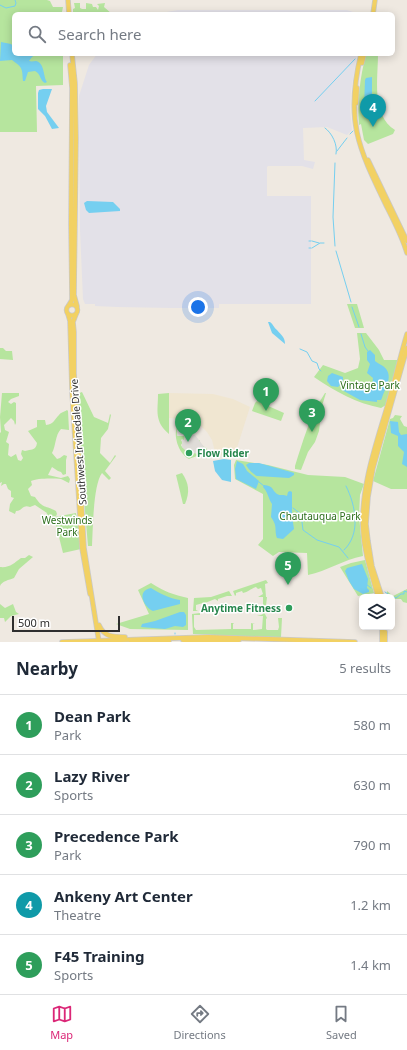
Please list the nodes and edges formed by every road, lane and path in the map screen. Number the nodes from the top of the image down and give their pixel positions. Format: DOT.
graph roads {
  1 [pos="68,0"];
  2 [pos="375,1"];
  3 [pos="69,12"];
  4 [pos="372,12"];
  5 [pos="71,56"];
  6 [pos="71,56"];
  7 [pos="362,56"];
  8 [pos="362,56"];
  9 [pos="407,241"];
  10 [pos="407,253"];
  11 [pos="69,306"];
  12 [pos="76,306"];
  13 [pos="68,314"];
  14 [pos="76,314"];
  15 [pos="407,334"];
  16 [pos="407,348"];
  17 [pos="387,413"];
  18 [pos="376,450"];
  19 [pos="78,472"];
  20 [pos="368,483"];
  21 [pos="377,594"];
  22 [pos="381,594"];
  23 [pos="95,609"];
  24 [pos="384,630"];
  25 [pos="95,632"];
  26 [pos="159,638"];
  27 [pos="91,640"];
  28 [pos="98,641"];
  29 [pos="62,642"];
  30 [pos="131,642"];
  31 [pos="278,642"];
  32 [pos="355,642"];
  33 [pos="383,642"];
  1 -- 3 [label="main road"];
  2 -- 4 [label="main road"];
  5 -- 11 [label="main road, Southwest Irvinedale Drive"];
  6 -- 12 [label="main road, Southwest Irvinedale Drive"];
  7 -- 9 [label="main road"];
  8 -- 10 [label="main road"];
  11 -- 12 [label="main road"];
  11 -- 13 [label="main road, Southwest Irvinedale Drive"];
  12 -- 14 [label="main road, Southwest Irvinedale Drive"];
  13 -- 14 [label="main road"];
  13 -- 19 [label="main road, Southwest Irvinedale Drive"];
  14 -- 19 [label="main road, Southwest Irvinedale Drive"];
  15 -- 17 [label="main road"];
  16 -- 17 [label="main road"];
  17 -- 18 [label="main road"];
  18 -- 20 [label="main road"];
  18 -- 20 [label="main road"];
  19 -- 23 [label="main road, Southwest Irvinedale Drive"];
  19 -- 25 [label="main road, Southwest Irvinedale Drive"];
  20 -- 21 [label="main road"];
  20 -- 22 [label="main road"];
  23 -- 26 [label="main road"];
  23 -- 28 [label="main road, Southwest Irvinedale Drive"];
  24 -- 33 [label="main road"];
  25 -- 27 [label="main road"];
  25 -- 28 [label="main road, Southwest Irvinedale Drive"];
  26 -- 28 [label="main road"];
  26 -- 32 [label="main road"];
  27 -- 28 [label="main road"];
  27 -- 29 [label="main road"];
  30 -- 31 [label="main road"];
}
